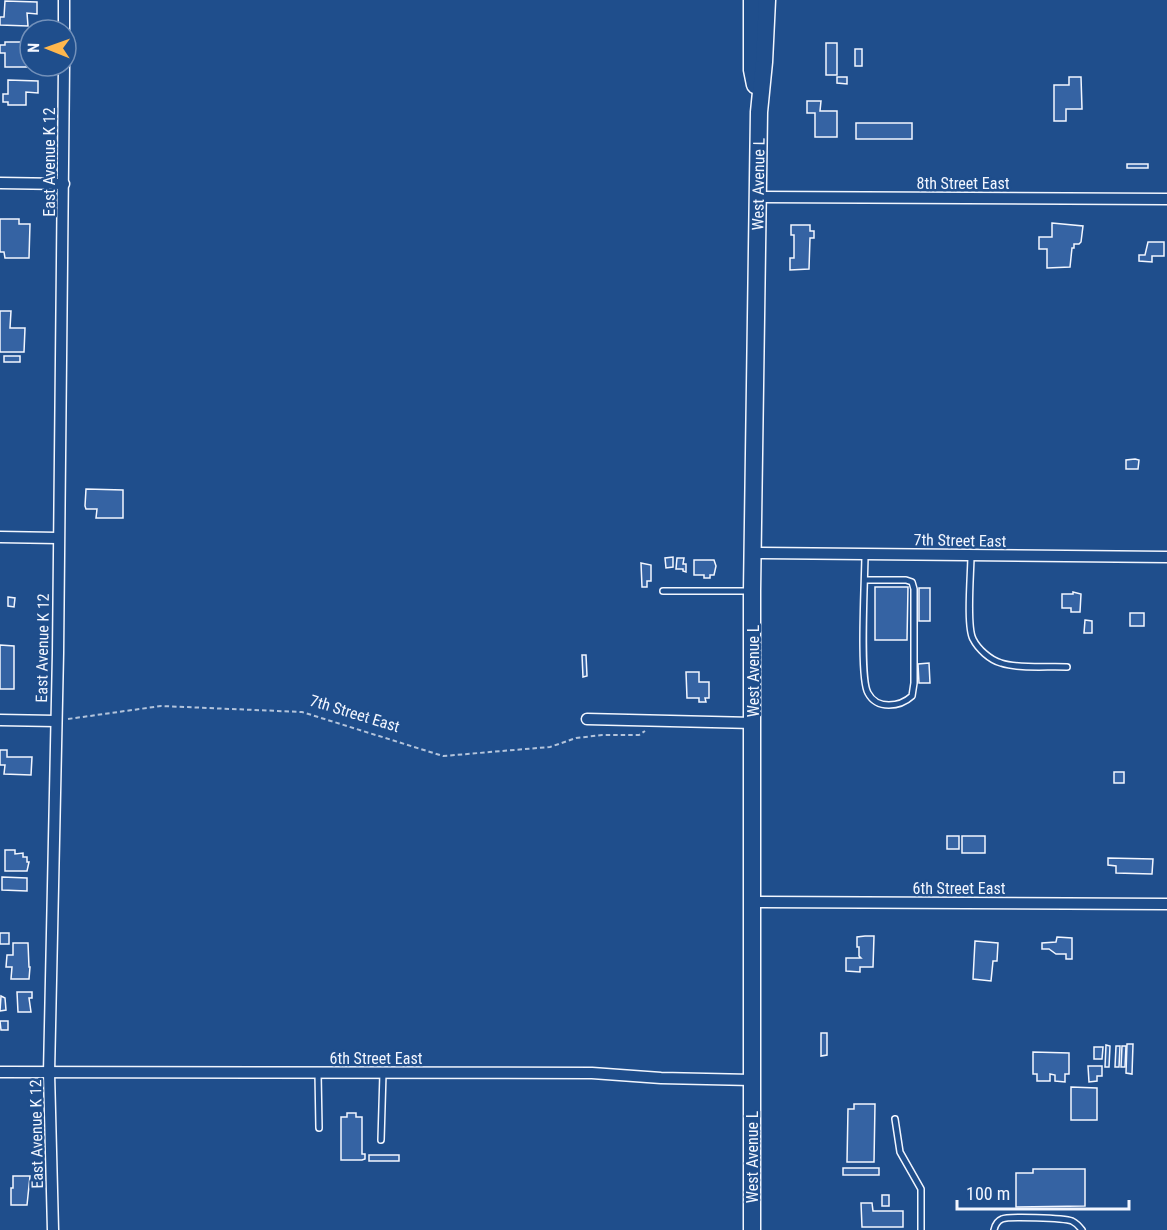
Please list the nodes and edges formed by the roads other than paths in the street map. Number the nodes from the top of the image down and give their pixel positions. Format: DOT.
graph roads {
  1 [pos="64,0"];
  2 [pos="752,0"];
  3 [pos="767,0"];
  4 [pos="64,18"];
  5 [pos="64,78"];
  6 [pos="759,112"];
  7 [pos="0,183"];
  8 [pos="64,184"];
  9 [pos="759,196"];
  10 [pos="1167,199"];
  11 [pos="0,537"];
  12 [pos="58,538"];
  13 [pos="753,553"];
  14 [pos="865,554"];
  15 [pos="971,555"];
  16 [pos="1167,557"];
  17 [pos="865,580"];
  18 [pos="663,591"];
  19 [pos="752,591"];
  20 [pos="1067,667"];
  21 [pos="587,719"];
  22 [pos="0,720"];
  23 [pos="56,721"];
  24 [pos="753,723"];
  25 [pos="752,902"];
  26 [pos="1167,904"];
  27 [pos="0,1072"];
  28 [pos="49,1073"];
  29 [pos="318,1073"];
  30 [pos="383,1073"];
  31 [pos="752,1080"];
  32 [pos="895,1119"];
  33 [pos="319,1128"];
  34 [pos="381,1140"];
  35 [pos="53,1230"];
  36 [pos="752,1230"];
  37 [pos="921,1230"];
  38 [pos="994,1230"];
  39 [pos="1082,1230"];
  1 -- 4 [label="street"];
  2 -- 6 [label="main road, West Avenue L"];
  3 -- 6 [label="main road, West Avenue L"];
  5 -- 8 [label="street, East Avenue K 12"];
  6 -- 9 [label="main road, West Avenue L"];
  7 -- 8 [label="street"];
  8 -- 12 [label="street, East Avenue K 12"];
  9 -- 10 [label="street, 8th Street East"];
  9 -- 13 [label="main road, West Avenue L"];
  11 -- 12 [label="street"];
  12 -- 23 [label="street, East Avenue K 12"];
  13 -- 14 [label="street, 7th Street East"];
  13 -- 19 [label="main road, West Avenue L"];
  14 -- 15 [label="street, 7th Street East"];
  14 -- 17 [label="lane"];
  15 -- 16 [label="street, 7th Street East"];
  15 -- 20 [label="lane"];
  17 -- 17 [label="lane"];
  18 -- 19 [label="lane"];
  19 -- 24 [label="main road, West Avenue L"];
  21 -- 24 [label="street"];
  22 -- 23 [label="street"];
  23 -- 28 [label="street, East Avenue K 12"];
  24 -- 25 [label="main road, West Avenue L"];
  25 -- 26 [label="street, 6th Street East"];
  25 -- 31 [label="main road, West Avenue L"];
  27 -- 28 [label="street, 6th Street East"];
  28 -- 29 [label="street, 6th Street East"];
  28 -- 35 [label="street, East Avenue K 12"];
  29 -- 30 [label="street, 6th Street East"];
  29 -- 33 [label="lane"];
  30 -- 31 [label="street, 6th Street East"];
  30 -- 34 [label="lane"];
  31 -- 36 [label="main road, West Avenue L"];
  32 -- 37 [label="lane"];
  38 -- 39 [label="lane"];
}
